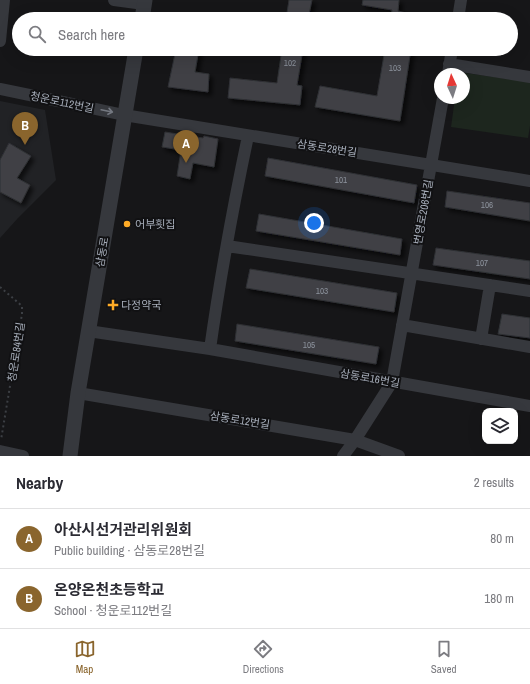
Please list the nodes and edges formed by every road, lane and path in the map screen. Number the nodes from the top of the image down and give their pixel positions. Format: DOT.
graph roads {
  1 [pos="4,0"];
  2 [pos="114,0"];
  3 [pos="461,0"];
  4 [pos="144,8"];
  5 [pos="459,12"];
  6 [pos="0,41"];
  7 [pos="135,56"];
  8 [pos="451,56"];
  9 [pos="449,68"];
  10 [pos="470,71"];
  11 [pos="530,77"];
  12 [pos="0,89"];
  13 [pos="442,104"];
  14 [pos="124,115"];
  15 [pos="248,136"];
  16 [pos="431,165"];
  17 [pos="530,181"];
  18 [pos="227,246"];
  19 [pos="411,274"];
  20 [pos="490,286"];
  21 [pos="0,287"];
  22 [pos="530,292"];
  23 [pos="402,325"];
  24 [pos="88,331"];
  25 [pos="481,339"];
  26 [pos="530,347"];
  27 [pos="210,349"];
  28 [pos="392,382"];
  29 [pos="78,393"];
  30 [pos="530,406"];
  31 [pos="355,440"];
  32 [pos="1,446"];
  33 [pos="23,456"];
  34 [pos="70,456"];
  35 [pos="343,456"];
  36 [pos="399,456"];
  1 -- 6 [label="street"];
  2 -- 4 [label="street"];
  3 -- 5 [label="street"];
  7 -- 14 [label="street, 삼동로"];
  8 -- 9 [label="street"];
  10 -- 11 [label="street"];
  12 -- 14 [label="street, 청운로112번길, one-way"];
  13 -- 16 [label="street, 번영로206번길"];
  14 -- 15 [label="street, 삼동로28번길"];
  14 -- 24 [label="street, 삼동로"];
  15 -- 16 [label="street, 삼동로28번길"];
  15 -- 18 [label="street"];
  16 -- 17 [label="street, 삼동로28번길"];
  16 -- 19 [label="street, 번영로206번길"];
  18 -- 19 [label="street"];
  18 -- 27 [label="street"];
  19 -- 20 [label="street"];
  19 -- 23 [label="street, 번영로206번길"];
  20 -- 22 [label="street"];
  20 -- 25 [label="street"];
  21 -- 32 [label="path, 청운로84번길"];
  23 -- 25 [label="street"];
  23 -- 28 [label="street, 번영로206번길"];
  24 -- 27 [label="street, 삼동로16번길"];
  24 -- 29 [label="street, 삼동로"];
  25 -- 26 [label="street"];
  27 -- 28 [label="street, 삼동로16번길"];
  28 -- 30 [label="street, 삼동로16번길"];
  28 -- 31 [label="street, 번영로206번길"];
  29 -- 31 [label="street, 삼동로12번길"];
  29 -- 34 [label="street, 삼동로"];
  31 -- 35 [label="street, 번영로206번길"];
  31 -- 36 [label="street, 삼동로12번길"];
  32 -- 33 [label="street"];
}
